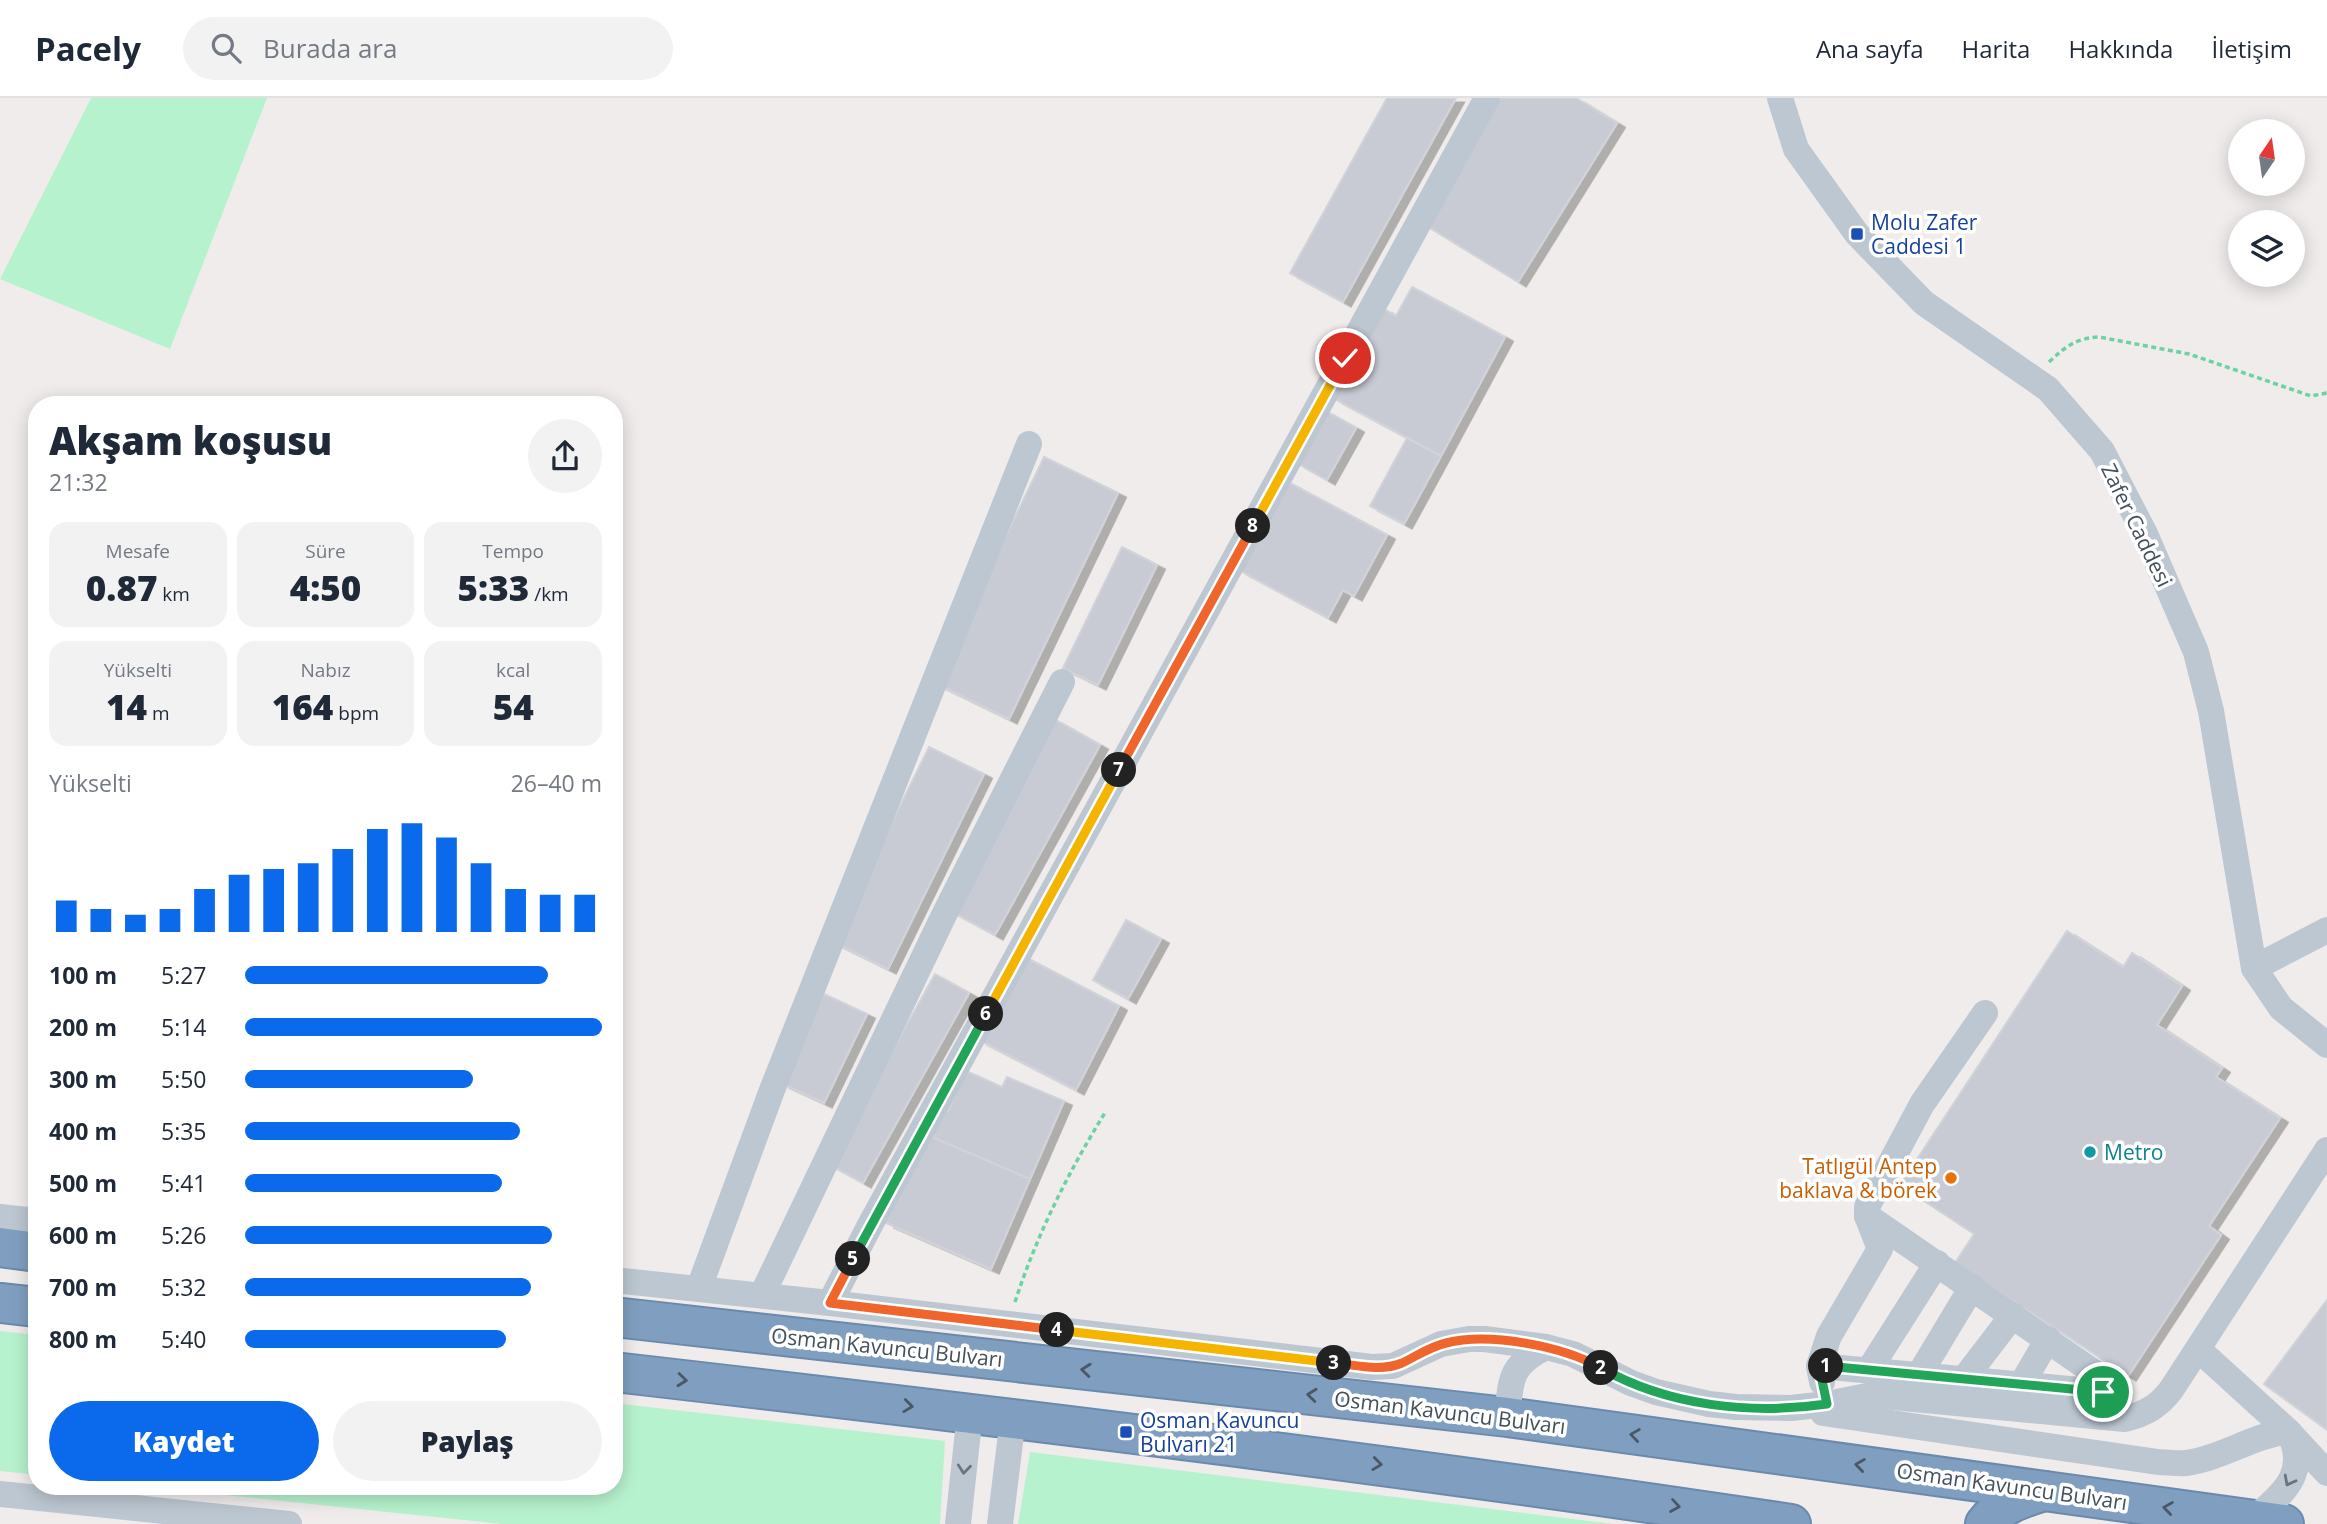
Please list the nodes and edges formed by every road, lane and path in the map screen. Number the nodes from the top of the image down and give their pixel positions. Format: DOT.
graph roads {
  1 [pos="1487,98"];
  2 [pos="1780,98"];
  3 [pos="2033,378"];
  4 [pos="2327,393"];
  5 [pos="1029,444"];
  6 [pos="1062,682"];
  7 [pos="2327,930"];
  8 [pos="2253,968"];
  9 [pos="1985,1013"];
  10 [pos="2327,1045"];
  11 [pos="1106,1111"];
  12 [pos="2327,1150"];
  13 [pos="1867,1216"];
  14 [pos="0,1217"];
  15 [pos="28,1220"];
  16 [pos="0,1248"];
  17 [pos="28,1251"];
  18 [pos="1937,1263"];
  19 [pos="623,1281"];
  20 [pos="1972,1287"];
  21 [pos="699,1289"];
  22 [pos="762,1295"];
  23 [pos="0,1303"];
  24 [pos="830,1303"];
  25 [pos="28,1306"];
  26 [pos="2012,1315"];
  27 [pos="623,1318"];
  28 [pos="1008,1324"];
  29 [pos="1484,1339"];
  30 [pos="2048,1339"];
  31 [pos="1546,1347"];
  32 [pos="2198,1349"];
  33 [pos="1819,1366"];
  34 [pos="1869,1370"];
  35 [pos="623,1373"];
  36 [pos="1919,1375"];
  37 [pos="1512,1377"];
  38 [pos="1964,1379"];
  39 [pos="2021,1385"];
  40 [pos="1827,1404"];
  41 [pos="1791,1408"];
  42 [pos="970,1413"];
  43 [pos="1507,1417"];
  44 [pos="1013,1418"];
  45 [pos="2288,1431"];
  46 [pos="2327,1474"];
  47 [pos="1952,1478"];
  48 [pos="0,1494"];
  49 [pos="2001,1509"];
  50 [pos="117,1515"];
  51 [pos="2268,1522"];
  52 [pos="289,1524"];
  53 [pos="958,1524"];
  54 [pos="1000,1524"];
  55 [pos="1791,1524"];
  56 [pos="1973,1524"];
  1 -- 24 [label="street"];
  2 -- 3 [label="street, Zafer Caddesi"];
  3 -- 4 [label="path"];
  3 -- 8 [label="street, Zafer Caddesi"];
  5 -- 21 [label="street"];
  6 -- 22 [label="street"];
  7 -- 8 [label="street"];
  8 -- 10 [label="street, Zafer Caddesi"];
  9 -- 13 [label="street"];
  11 -- 28 [label="path"];
  12 -- 32 [label="street"];
  13 -- 18 [label="street"];
  13 -- 33 [label="street"];
  14 -- 15 [label="street"];
  16 -- 17 [label="highway"];
  18 -- 20 [label="street"];
  18 -- 34 [label="street"];
  19 -- 21 [label="street"];
  20 -- 26 [label="street"];
  20 -- 36 [label="street"];
  21 -- 22 [label="street"];
  22 -- 24 [label="street"];
  23 -- 25 [label="highway"];
  24 -- 28 [label="street"];
  26 -- 30 [label="street"];
  26 -- 38 [label="street"];
  43 -- 27 [label="highway, Osman Kavuncu Bulvarı, one-way"];
  28 -- 29 [label="street"];
  29 -- 31 [label="street"];
  29 -- 37 [label="street"];
  30 -- 39 [label="street"];
  30 -- 39 [label="street"];
  31 -- 37 [label="street"];
  31 -- 41 [label="street"];
  32 -- 40 [label="street"];
  32 -- 45 [label="street"];
  33 -- 34 [label="street"];
  33 -- 40 [label="street"];
  34 -- 36 [label="street"];
  35 -- 42 [label="highway, one-way"];
  36 -- 38 [label="street"];
  37 -- 43 [label="street"];
  38 -- 39 [label="street"];
  40 -- 41 [label="street"];
  41 -- 45 [label="street"];
  42 -- 44 [label="highway"];
  42 -- 53 [label="street, one-way"];
  47 -- 43 [label="highway, Osman Kavuncu Bulvarı, one-way"];
  44 -- 54 [label="street"];
  44 -- 55 [label="highway, one-way"];
  45 -- 46 [label="street"];
  45 -- 51 [label="street, one-way"];
  47 -- 49 [label="highway, Osman Kavuncu Bulvarı"];
  47 -- 56 [label="highway"];
  48 -- 50 [label="street"];
  51 -- 49 [label="highway, Osman Kavuncu Bulvarı, one-way"];
  50 -- 52 [label="street"];
}
